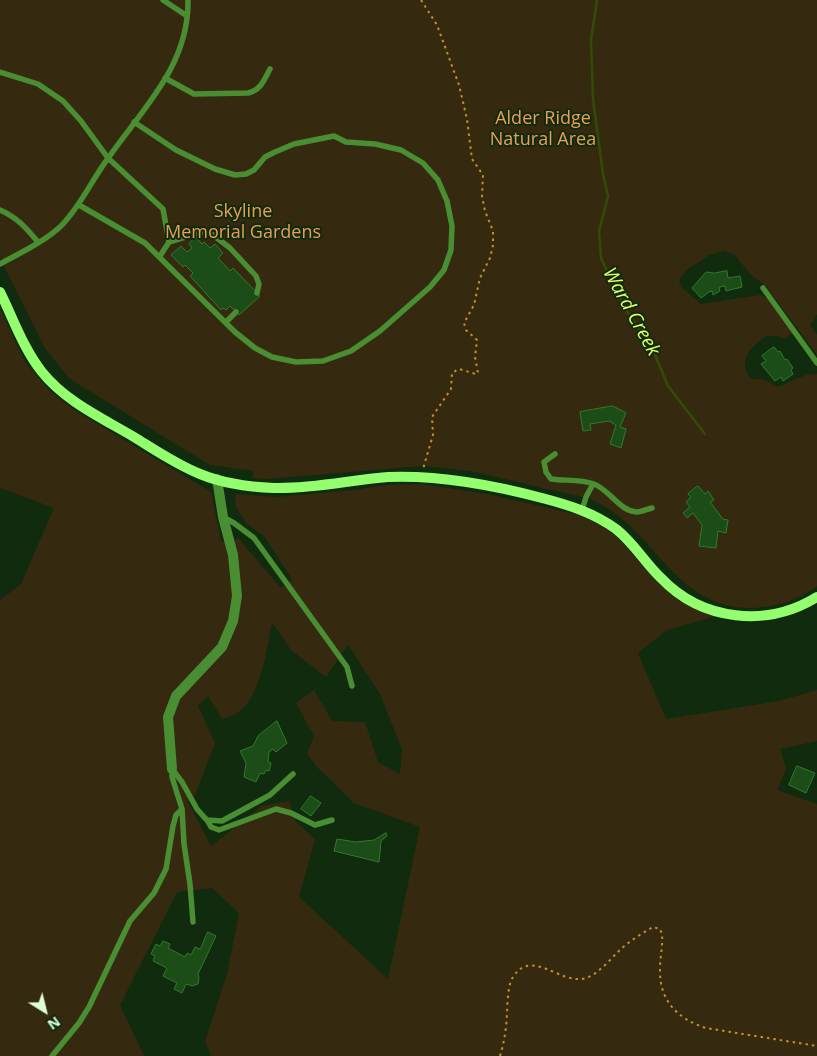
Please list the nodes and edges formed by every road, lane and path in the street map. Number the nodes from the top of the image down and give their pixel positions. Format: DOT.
graph roads {
  1 [pos="163,0"];
  2 [pos="188,0"];
  3 [pos="421,0"];
  4 [pos="187,16"];
  5 [pos="270,69"];
  6 [pos="0,72"];
  7 [pos="166,78"];
  8 [pos="134,122"];
  9 [pos="108,158"];
  10 [pos="79,205"];
  11 [pos="0,210"];
  12 [pos="38,242"];
  13 [pos="169,242"];
  14 [pos="160,256"];
  15 [pos="0,264"];
  16 [pos="763,288"];
  17 [pos="0,292"];
  18 [pos="256,293"];
  19 [pos="236,312"];
  20 [pos="226,322"];
  21 [pos="817,363"];
  22 [pos="555,454"];
  23 [pos="422,478"];
  24 [pos="217,480"];
  25 [pos="593,484"];
  26 [pos="652,508"];
  27 [pos="582,510"];
  28 [pos="222,517"];
  29 [pos="817,597"];
  30 [pos="352,686"];
  31 [pos="172,769"];
  32 [pos="293,774"];
  33 [pos="182,808"];
  34 [pos="207,820"];
  35 [pos="332,820"];
  36 [pos="193,922"];
  37 [pos="817,1046"];
  38 [pos="52,1056"];
  39 [pos="500,1056"];
  1 -- 4 [label="lane"];
  2 -- 4 [label="lane"];
  3 -- 23 [label="path"];
  4 -- 7 [label="lane"];
  5 -- 7 [label="lane"];
  6 -- 9 [label="lane"];
  7 -- 8 [label="lane"];
  8 -- 9 [label="lane"];
  8 -- 20 [label="lane"];
  9 -- 10 [label="lane"];
  9 -- 13 [label="lane"];
  10 -- 12 [label="lane"];
  10 -- 14 [label="lane"];
  11 -- 12 [label="lane"];
  12 -- 15 [label="lane"];
  13 -- 14 [label="lane"];
  13 -- 18 [label="lane"];
  14 -- 20 [label="lane"];
  16 -- 21 [label="lane"];
  17 -- 24 [label="main road"];
  19 -- 20 [label="lane"];
  22 -- 25 [label="lane"];
  23 -- 24 [label="main road"];
  23 -- 27 [label="main road"];
  24 -- 28 [label="street"];
  25 -- 26 [label="lane"];
  25 -- 27 [label="lane"];
  27 -- 29 [label="main road"];
  28 -- 30 [label="lane"];
  28 -- 31 [label="street"];
  31 -- 33 [label="lane"];
  31 -- 34 [label="lane"];
  32 -- 34 [label="lane"];
  33 -- 36 [label="lane"];
  33 -- 38 [label="lane"];
  34 -- 35 [label="lane"];
  37 -- 39 [label="path"];
}
